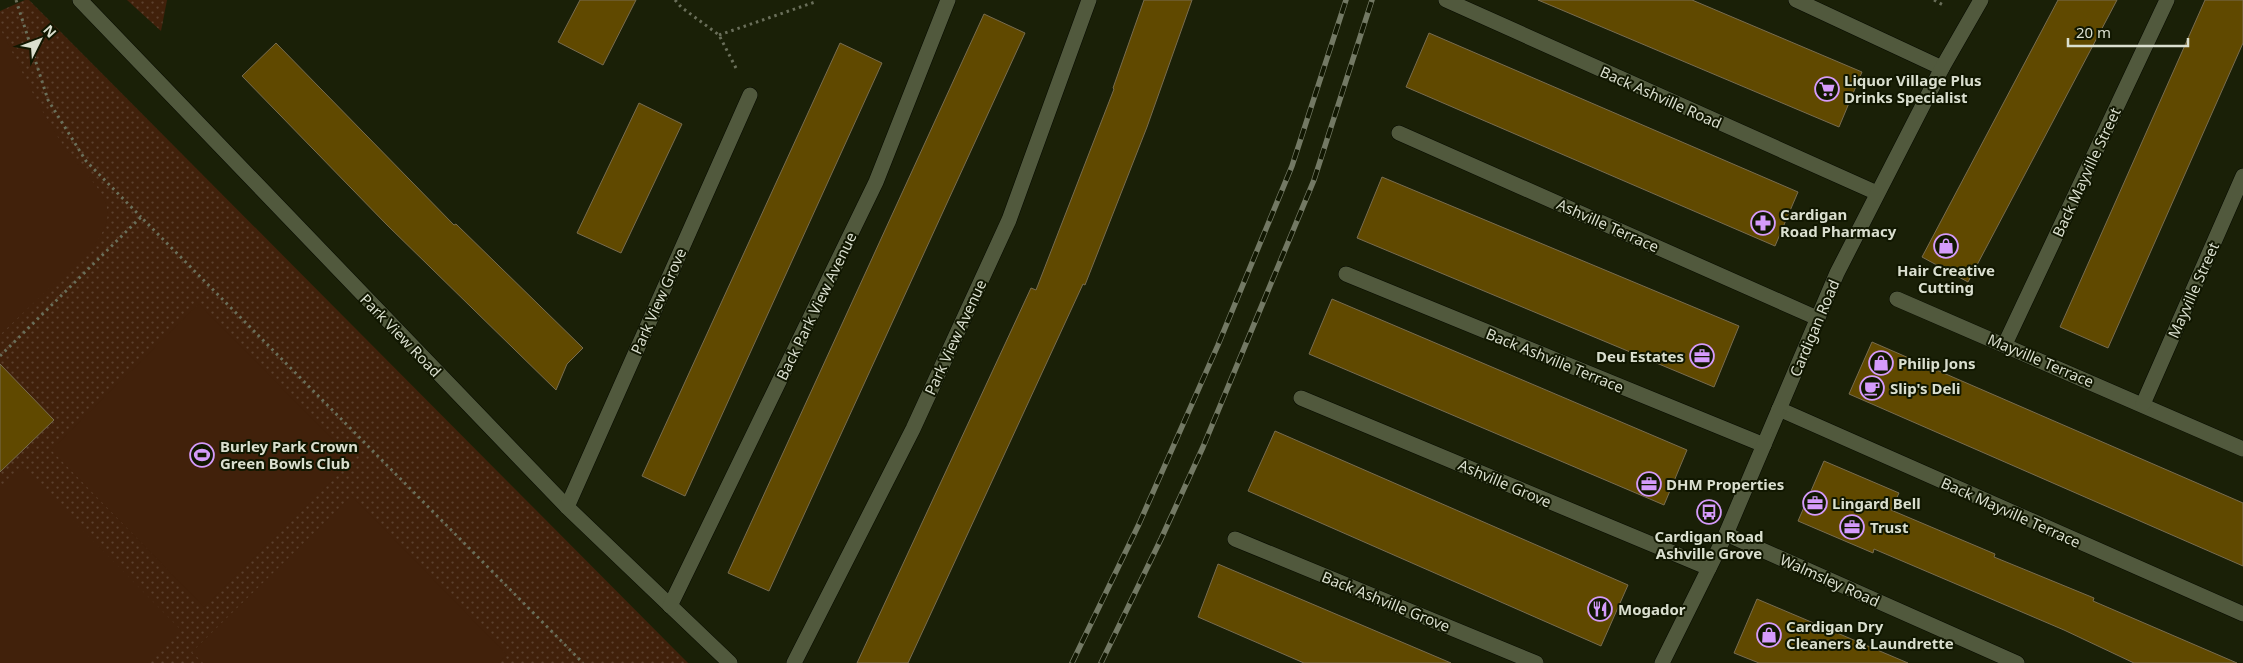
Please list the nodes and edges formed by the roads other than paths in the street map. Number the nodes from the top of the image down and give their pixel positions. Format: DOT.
graph roads {
  1 [pos="80,0"];
  2 [pos="948,0"];
  3 [pos="1089,0"];
  4 [pos="1446,0"];
  5 [pos="1796,0"];
  6 [pos="1981,0"];
  7 [pos="2167,0"];
  8 [pos="1942,68"];
  9 [pos="750,95"];
  10 [pos="1399,132"];
  11 [pos="2243,176"];
  12 [pos="1877,193"];
  13 [pos="1346,274"];
  14 [pos="1897,299"];
  15 [pos="1817,318"];
  16 [pos="2006,344"];
  17 [pos="1301,398"];
  18 [pos="2143,404"];
  19 [pos="1779,409"];
  20 [pos="1764,445"];
  21 [pos="2243,449"];
  22 [pos="567,507"];
  23 [pos="1726,534"];
  24 [pos="1235,539"];
  25 [pos="1708,568"];
  26 [pos="670,606"];
  27 [pos="2243,614"];
  28 [pos="1666,662"];
  29 [pos="730,663"];
  30 [pos="794,663"];
  31 [pos="1536,663"];
  32 [pos="2017,663"];
  1 -- 22 [label="street, Park View Road"];
  2 -- 26 [label="street, Back Park View Avenue"];
  3 -- 30 [label="street, Park View Avenue"];
  4 -- 12 [label="street, Back Ashville Road"];
  5 -- 8 [label="street"];
  6 -- 8 [label="street, Cardigan Road"];
  7 -- 16 [label="street, Back Mayville Street"];
  8 -- 12 [label="street, Cardigan Road"];
  9 -- 22 [label="street, Park View Grove"];
  10 -- 15 [label="street, Ashville Terrace"];
  11 -- 18 [label="street, Mayville Street"];
  12 -- 15 [label="street, Cardigan Road"];
  13 -- 20 [label="street, Back Ashville Terrace"];
  14 -- 16 [label="street, Mayville Terrace"];
  15 -- 19 [label="street, Cardigan Road"];
  16 -- 18 [label="street, Mayville Terrace"];
  17 -- 25 [label="street, Ashville Grove"];
  18 -- 21 [label="street, Mayville Terrace"];
  19 -- 20 [label="street, Cardigan Road"];
  19 -- 27 [label="street, Back Mayville Terrace"];
  20 -- 23 [label="street, Cardigan Road"];
  22 -- 26 [label="street, Park View Road"];
  23 -- 25 [label="street, Cardigan Road"];
  23 -- 32 [label="street, Walmsley Road"];
  24 -- 31 [label="street, Back Ashville Grove"];
  25 -- 28 [label="street, Cardigan Road"];
  26 -- 29 [label="street, Park View Road"];
}
